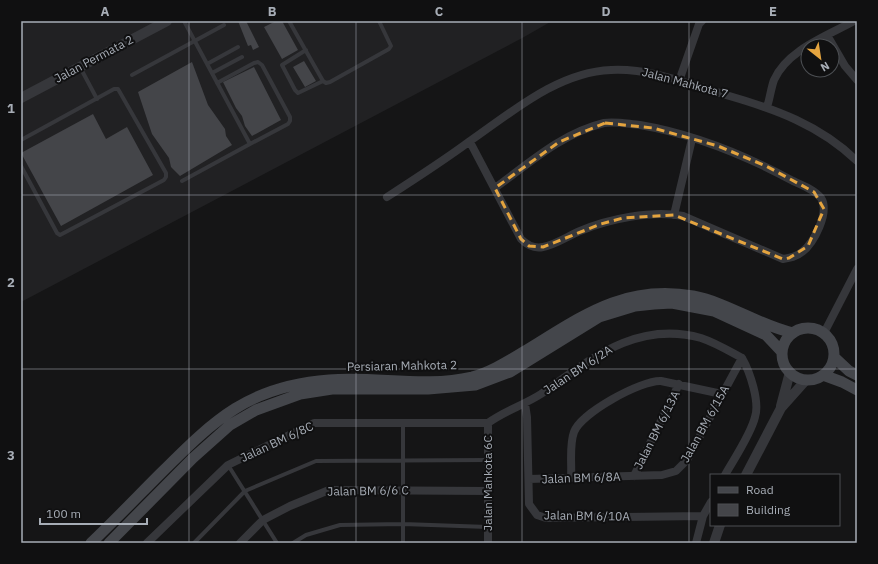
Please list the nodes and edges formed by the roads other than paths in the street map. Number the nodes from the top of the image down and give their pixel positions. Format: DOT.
graph roads {
  1 [pos="167,21"];
  2 [pos="184,21"];
  3 [pos="289,21"];
  4 [pos="379,21"];
  5 [pos="702,21"];
  6 [pos="854,21"];
  7 [pos="224,25"];
  8 [pos="827,35"];
  9 [pos="194,41"];
  10 [pos="238,47"];
  11 [pos="306,50"];
  12 [pos="242,57"];
  13 [pos="207,64"];
  14 [pos="79,66"];
  15 [pos="212,73"];
  16 [pos="132,75"];
  17 [pos="857,80"];
  18 [pos="323,81"];
  19 [pos="679,81"];
  20 [pos="217,83"];
  21 [pos="21,98"];
  22 [pos="97,99"];
  23 [pos="768,107"];
  24 [pos="692,139"];
  25 [pos="21,140"];
  26 [pos="470,142"];
  27 [pos="250,144"];
  28 [pos="857,161"];
  29 [pos="21,166"];
  30 [pos="182,181"];
  31 [pos="495,188"];
  32 [pos="387,197"];
  33 [pos="674,215"];
  34 [pos="857,269"];
  35 [pos="793,332"];
  36 [pos="824,333"];
  37 [pos="782,352"];
  38 [pos="834,357"];
  39 [pos="742,358"];
  40 [pos="790,372"];
  41 [pos="823,375"];
  42 [pos="857,375"];
  43 [pos="806,380"];
  44 [pos="332,384"];
  45 [pos="680,384"];
  46 [pos="857,390"];
  47 [pos="722,394"];
  48 [pos="525,404"];
  49 [pos="781,408"];
  50 [pos="488,423"];
  51 [pos="402,424"];
  52 [pos="403,460"];
  53 [pos="488,460"];
  54 [pos="228,465"];
  55 [pos="726,474"];
  56 [pos="747,474"];
  57 [pos="634,476"];
  58 [pos="571,478"];
  59 [pos="529,479"];
  60 [pos="244,491"];
  61 [pos="403,491"];
  62 [pos="488,491"];
  63 [pos="710,504"];
  64 [pos="703,516"];
  65 [pos="263,520"];
  66 [pos="403,524"];
  67 [pos="720,526"];
  68 [pos="488,527"];
  69 [pos="91,543"];
  70 [pos="109,543"];
  71 [pos="147,543"];
  72 [pos="194,543"];
  73 [pos="240,543"];
  74 [pos="277,543"];
  75 [pos="293,543"];
  76 [pos="403,543"];
  77 [pos="488,543"];
  78 [pos="696,543"];
  79 [pos="714,543"];
  1 -- 14 [label="street, Jalan Permata 2"];
  2 -- 9 [label="lane"];
  3 -- 11 [label="lane"];
  4 -- 18 [label="lane"];
  5 -- 19 [label="street"];
  6 -- 8 [label="street"];
  7 -- 9 [label="lane"];
  8 -- 17 [label="street"];
  8 -- 23 [label="street"];
  9 -- 13 [label="lane"];
  9 -- 16 [label="lane"];
  10 -- 13 [label="lane"];
  11 -- 18 [label="lane"];
  11 -- 18 [label="lane"];
  12 -- 15 [label="lane"];
  13 -- 15 [label="lane"];
  14 -- 21 [label="street, Jalan Permata 2"];
  14 -- 22 [label="lane"];
  15 -- 20 [label="lane"];
  19 -- 23 [label="street, Jalan Mahkota 7"];
  19 -- 26 [label="street, Jalan Mahkota 7"];
  20 -- 27 [label="lane"];
  20 -- 27 [label="lane"];
  22 -- 25 [label="lane"];
  22 -- 29 [label="lane"];
  23 -- 28 [label="street, Jalan Mahkota 7"];
  24 -- 31 [label="street"];
  24 -- 33 [label="street"];
  24 -- 33 [label="street"];
  26 -- 31 [label="street"];
  26 -- 32 [label="street, Jalan Mahkota 7"];
  27 -- 30 [label="lane"];
  31 -- 33 [label="street"];
  34 -- 36 [label="street"];
  35 -- 36 [label="main road"];
  35 -- 37 [label="main road"];
  35 -- 44 [label="main road, Persiaran Mahkota 2"];
  36 -- 38 [label="main road"];
  37 -- 40 [label="main road"];
  37 -- 44 [label="main road, Persiaran Mahkota 2"];
  38 -- 41 [label="main road"];
  38 -- 42 [label="main road"];
  39 -- 47 [label="street, Jalan BM 6/15A"];
  39 -- 48 [label="street, Jalan BM 6/2A"];
  39 -- 55 [label="street"];
  40 -- 43 [label="main road"];
  40 -- 49 [label="street"];
  41 -- 43 [label="main road"];
  41 -- 46 [label="main road"];
  43 -- 49 [label="street"];
  44 -- 69 [label="main road, Persiaran Mahkota 2"];
  44 -- 70 [label="main road, Persiaran Mahkota 2"];
  45 -- 47 [label="street"];
  45 -- 57 [label="street, Jalan BM 6/13A"];
  45 -- 58 [label="street"];
  47 -- 57 [label="street, Jalan BM 6/15A"];
  48 -- 50 [label="street, Jalan BM 6/2A"];
  48 -- 59 [label="street, Jalan BM 6/10A"];
  49 -- 56 [label="street"];
  50 -- 51 [label="street, Jalan BM 6/8C"];
  50 -- 53 [label="street, Jalan Mahkota 6C"];
  51 -- 52 [label="lane"];
  51 -- 54 [label="street, Jalan BM 6/8C"];
  52 -- 53 [label="lane"];
  52 -- 60 [label="lane"];
  52 -- 61 [label="lane"];
  53 -- 62 [label="street, Jalan Mahkota 6C"];
  54 -- 60 [label="lane"];
  54 -- 71 [label="street, Jalan BM 6/8C"];
  57 -- 58 [label="street, Jalan BM 6/8A"];
  58 -- 59 [label="street, Jalan BM 6/8A"];
  59 -- 64 [label="street, Jalan BM 6/10A"];
  60 -- 65 [label="lane"];
  60 -- 72 [label="lane"];
  61 -- 62 [label="street, Jalan BM 6/6 C"];
  61 -- 65 [label="street, Jalan BM 6/6 C"];
  61 -- 66 [label="lane"];
  62 -- 68 [label="street, Jalan Mahkota 6C"];
  63 -- 64 [label="street"];
  64 -- 78 [label="street"];
  65 -- 73 [label="street, Jalan BM 6/6 C"];
  65 -- 74 [label="lane"];
  66 -- 68 [label="lane"];
  66 -- 75 [label="lane"];
  66 -- 76 [label="lane"];
  67 -- 79 [label="street"];
  68 -- 77 [label="street, Jalan Mahkota 6C"];
}
